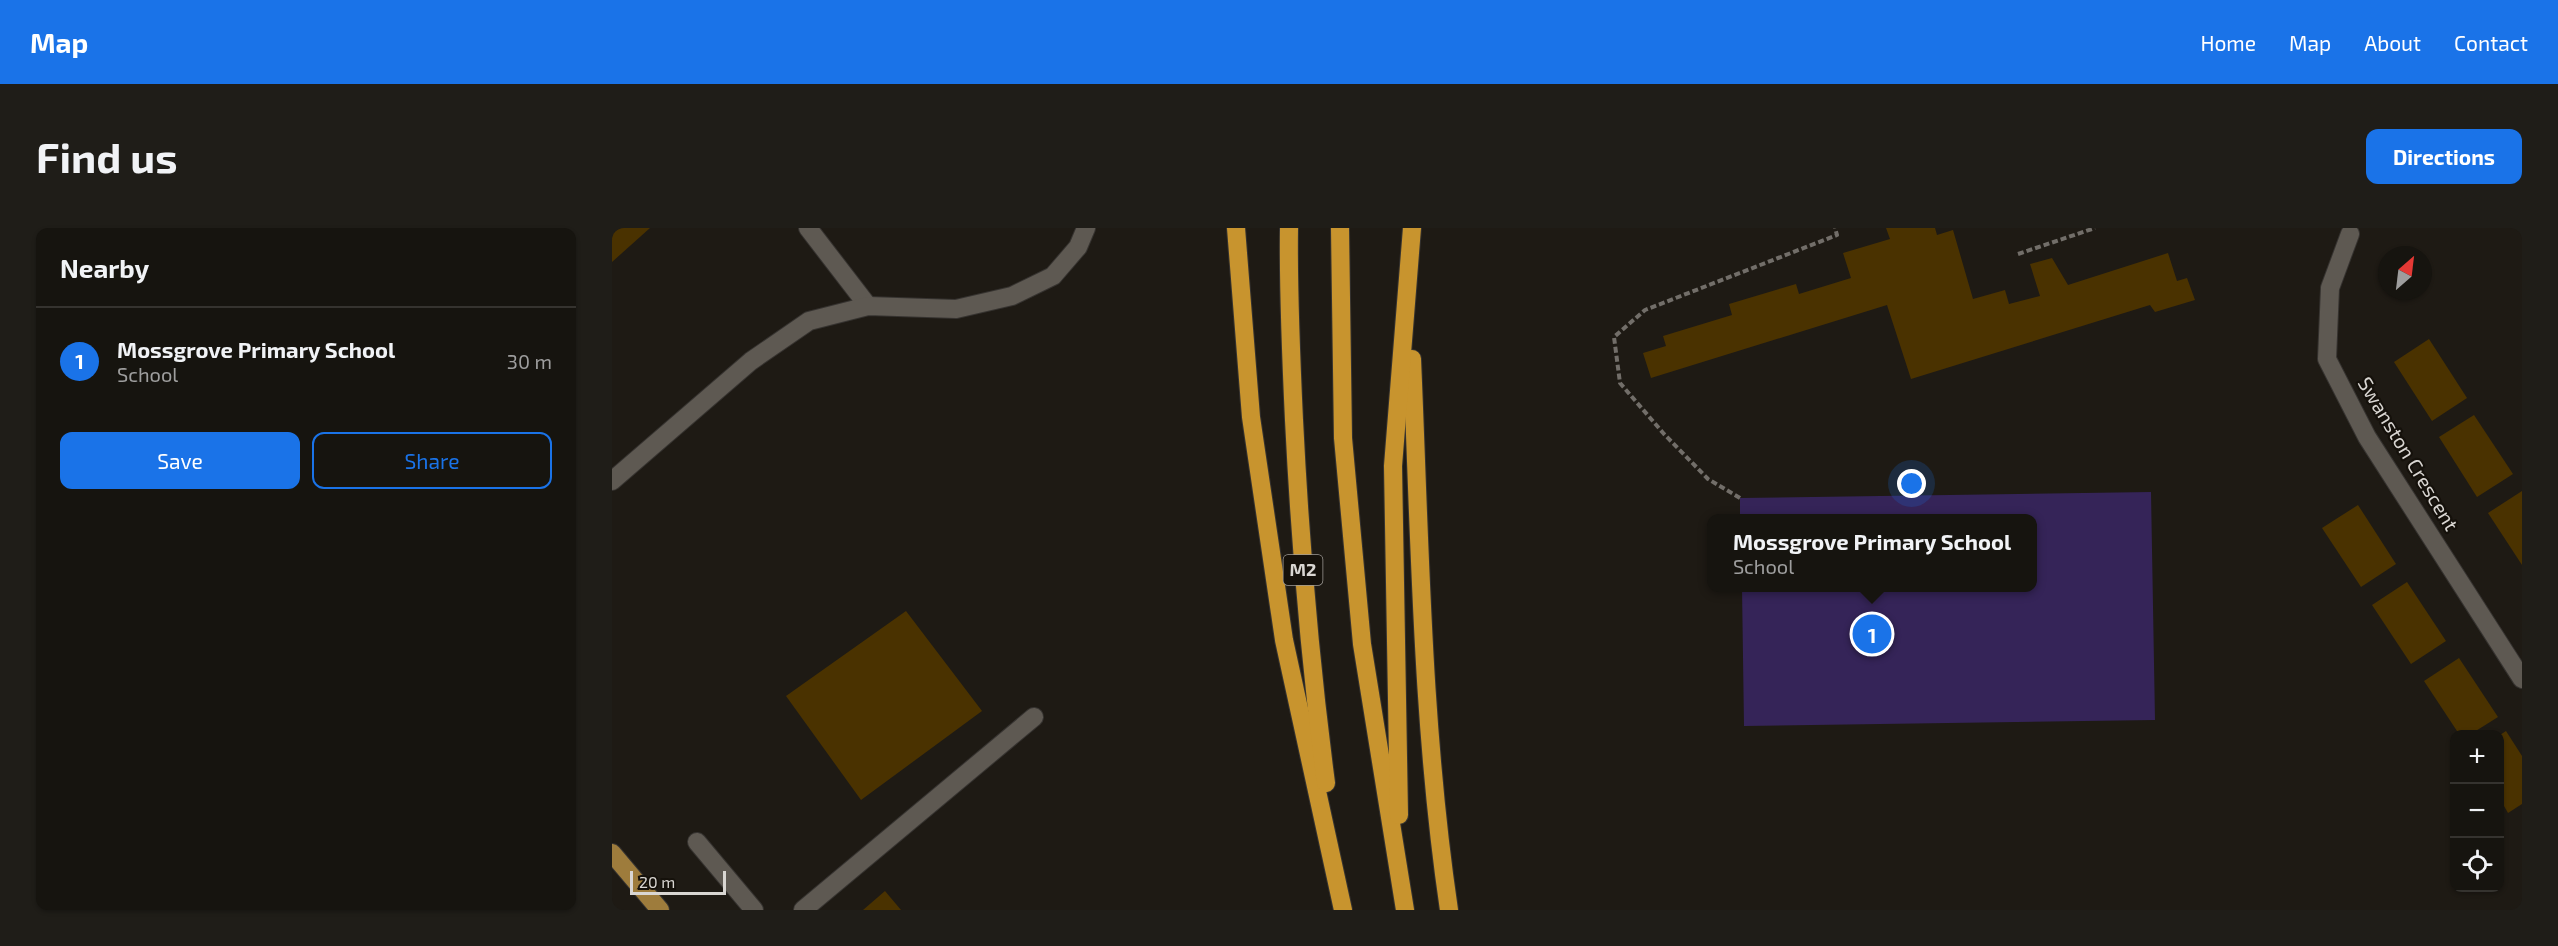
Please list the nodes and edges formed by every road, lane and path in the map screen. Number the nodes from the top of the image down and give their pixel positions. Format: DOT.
graph roads {
  1 [pos="808,228"];
  2 [pos="1086,228"];
  3 [pos="1236,228"];
  4 [pos="1289,228"];
  5 [pos="1340,228"];
  6 [pos="1412,228"];
  7 [pos="1835,228"];
  8 [pos="2095,228"];
  9 [pos="2349,230"];
  10 [pos="2018,254"];
  11 [pos="1408,286"];
  12 [pos="868,306"];
  13 [pos="612,481"];
  14 [pos="1740,498"];
  15 [pos="2522,680"];
  16 [pos="1034,717"];
  17 [pos="697,842"];
  18 [pos="612,853"];
  19 [pos="1399,877"];
  20 [pos="660,910"];
  21 [pos="754,910"];
  22 [pos="803,910"];
  23 [pos="1343,910"];
  24 [pos="1405,910"];
  25 [pos="1449,910"];
  1 -- 12 [label="street"];
  2 -- 12 [label="street"];
  3 -- 23 [label="highway"];
  4 -- 23 [label="highway, M2"];
  5 -- 19 [label="highway"];
  6 -- 11 [label="highway"];
  7 -- 14 [label="path"];
  8 -- 10 [label="path"];
  9 -- 15 [label="street, Swanston Crescent"];
  11 -- 19 [label="highway"];
  11 -- 25 [label="highway"];
  12 -- 13 [label="street"];
  16 -- 22 [label="street"];
  17 -- 21 [label="street"];
  18 -- 20 [label="main road"];
  19 -- 24 [label="highway"];
}
